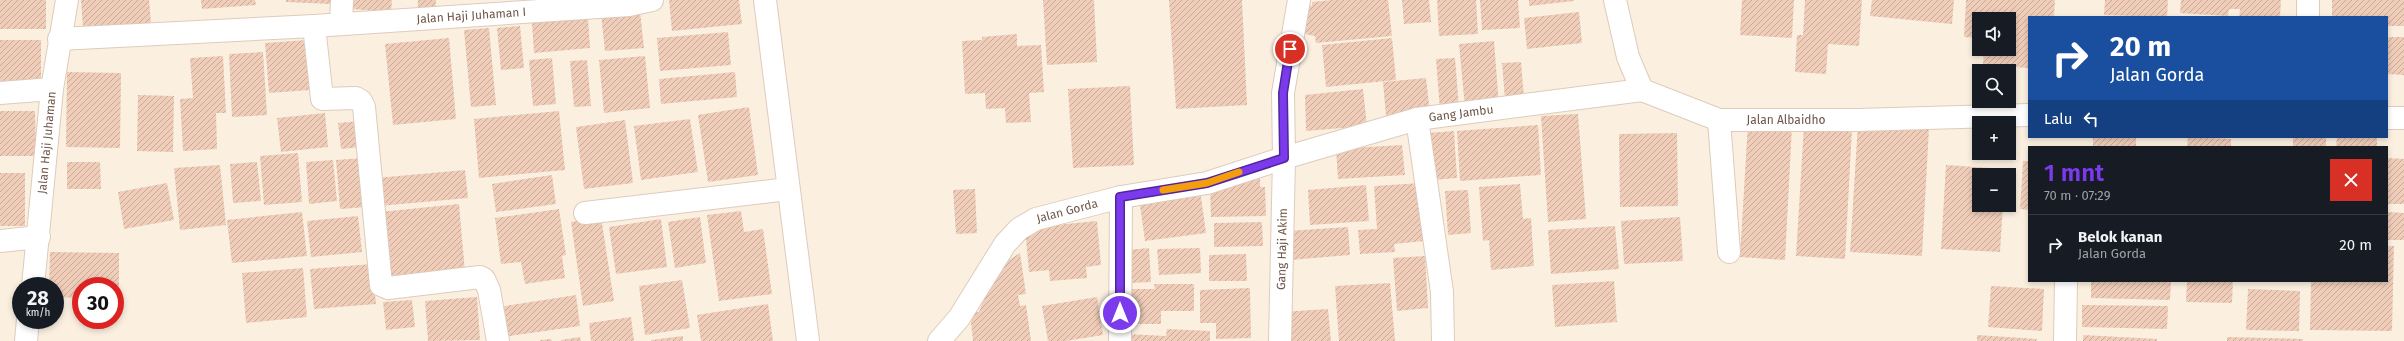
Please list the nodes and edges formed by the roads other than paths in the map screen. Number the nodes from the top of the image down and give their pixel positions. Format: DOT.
graph roads {
  1 [pos="67,0"];
  2 [pos="342,0"];
  3 [pos="652,0"];
  4 [pos="765,0"];
  5 [pos="1299,0"];
  6 [pos="1616,0"];
  7 [pos="2308,0"];
  8 [pos="2308,16"];
  9 [pos="341,24"];
  10 [pos="314,26"];
  11 [pos="59,39"];
  12 [pos="52,89"];
  13 [pos="1642,90"];
  14 [pos="0,93"];
  15 [pos="2028,115"];
  16 [pos="2388,118"];
  17 [pos="2404,118"];
  18 [pos="1417,119"];
  19 [pos="1719,120"];
  20 [pos="1284,158"];
  21 [pos="788,189"];
  22 [pos="1120,197"];
  23 [pos="586,213"];
  24 [pos="39,237"];
  25 [pos="0,241"];
  26 [pos="1729,252"];
  27 [pos="34,277"];
  28 [pos="2066,282"];
  29 [pos="27,329"];
  30 [pos="26,341"];
  31 [pos="498,341"];
  32 [pos="808,341"];
  33 [pos="939,341"];
  34 [pos="1120,341"];
  35 [pos="1280,341"];
  36 [pos="1443,341"];
  37 [pos="2065,341"];
  1 -- 11 [label="street, Jalan Haji Juhaman"];
  2 -- 9 [label="street"];
  3 -- 9 [label="street, Jalan Haji Juhaman I"];
  4 -- 21 [label="street"];
  5 -- 20 [label="street"];
  6 -- 13 [label="street"];
  7 -- 8 [label="street"];
  9 -- 10 [label="street, Jalan Haji Juhaman I"];
  10 -- 11 [label="street, Jalan Haji Juhaman I"];
  10 -- 31 [label="street"];
  11 -- 12 [label="street, Jalan Haji Juhaman"];
  12 -- 14 [label="street"];
  12 -- 24 [label="street, Jalan Haji Juhaman"];
  13 -- 18 [label="street, Gang Jambu"];
  13 -- 19 [label="street, Jalan Albaidho"];
  15 -- 19 [label="street, Jalan Albaidho"];
  16 -- 17 [label="street"];
  18 -- 20 [label="street, Gang Jambu"];
  18 -- 36 [label="street"];
  19 -- 26 [label="street"];
  20 -- 22 [label="street, Jalan Gorda"];
  20 -- 35 [label="street, Gang Haji Akim"];
  21 -- 23 [label="street"];
  21 -- 32 [label="street"];
  22 -- 33 [label="street, Jalan Gorda"];
  22 -- 34 [label="street"];
  24 -- 25 [label="street"];
  24 -- 27 [label="street, Jalan Haji Juhaman"];
  28 -- 37 [label="street"];
  29 -- 30 [label="street"];
}
